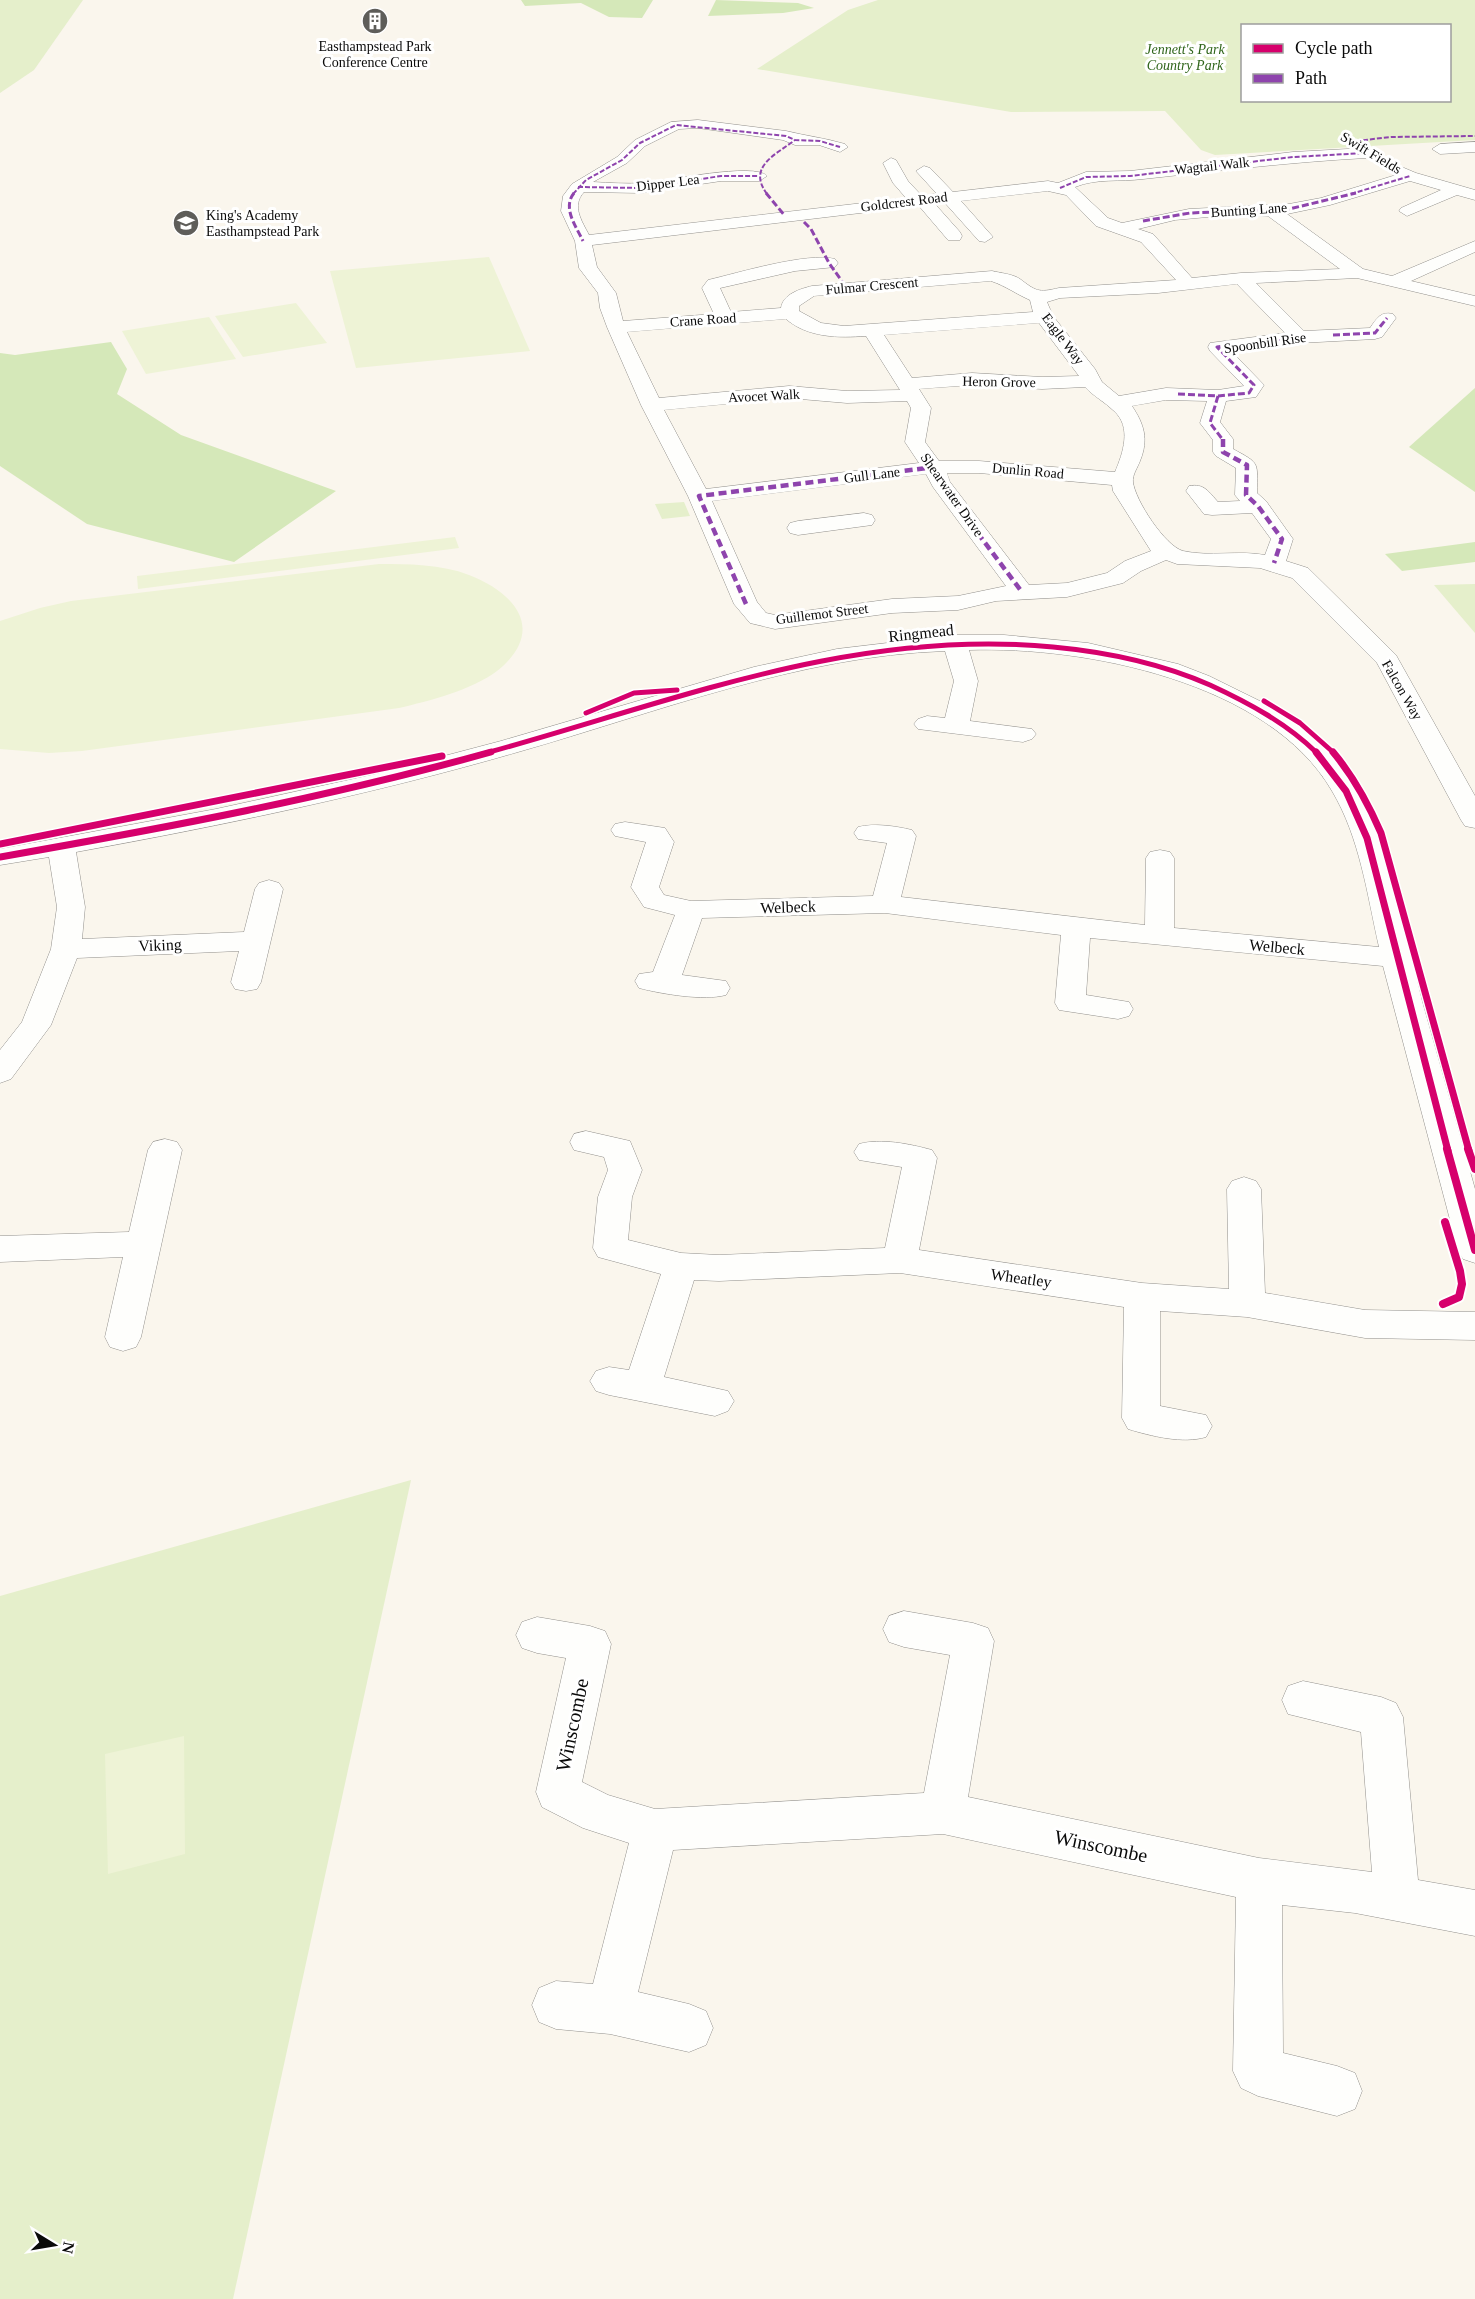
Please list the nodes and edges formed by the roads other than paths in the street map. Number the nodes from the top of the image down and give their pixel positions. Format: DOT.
graph roads {
  1 [pos="1343,137"];
  2 [pos="795,140"];
  3 [pos="840,147"];
  4 [pos="1475,147"];
  5 [pos="1440,149"];
  6 [pos="1366,153"];
  7 [pos="891,163"];
  8 [pos="924,171"];
  9 [pos="759,176"];
  10 [pos="1410,176"];
  11 [pos="578,187"];
  12 [pos="1060,188"];
  13 [pos="1454,190"];
  14 [pos="1475,195"];
  15 [pos="948,197"];
  16 [pos="919,201"];
  17 [pos="1272,211"];
  18 [pos="1407,211"];
  19 [pos="791,216"];
  20 [pos="1122,229"];
  21 [pos="954,236"];
  22 [pos="985,237"];
  23 [pos="583,242"];
  24 [pos="1475,246"];
  25 [pos="829,263"];
  26 [pos="1357,273"];
  27 [pos="1241,279"];
  28 [pos="1393,282"];
  29 [pos="1188,284"];
  30 [pos="846,287"];
  31 [pos="1041,298"];
  32 [pos="1475,301"];
  33 [pos="790,313"];
  34 [pos="1044,317"];
  35 [pos="724,318"];
  36 [pos="1387,318"];
  37 [pos="616,327"];
  38 [pos="872,330"];
  39 [pos="1299,337"];
  40 [pos="1091,381"];
  41 [pos="910,390"];
  42 [pos="1218,396"];
  43 [pos="1117,402"];
  44 [pos="651,405"];
  45 [pos="935,467"];
  46 [pos="1122,479"];
  47 [pos="810,482"];
  48 [pos="1197,491"];
  49 [pos="699,496"];
  50 [pos="1258,506"];
  51 [pos="864,520"];
  52 [pos="834,523"];
  53 [pos="798,528"];
  54 [pos="1167,552"];
  55 [pos="1274,563"];
  56 [pos="1022,592"];
  57 [pos="955,642"];
  58 [pos="927,724"];
  59 [pos="956,727"];
  60 [pos="1023,734"];
  61 [pos="1475,820"];
  62 [pos="625,830"];
  63 [pos="868,833"];
  64 [pos="61,846"];
  65 [pos="0,857"];
  66 [pos="1160,858"];
  67 [pos="269,889"];
  68 [pos="885,904"];
  69 [pos="691,910"];
  70 [pos="1076,928"];
  71 [pos="1159,936"];
  72 [pos="254,942"];
  73 [pos="66,949"];
  74 [pos="1396,958"];
  75 [pos="246,982"];
  76 [pos="715,988"];
  77 [pos="1118,1009"];
  78 [pos="4,1059"];
  79 [pos="586,1142"];
  80 [pos="165,1150"];
  81 [pos="871,1152"];
  82 [pos="1244,1189"];
  83 [pos="143,1244"];
  84 [pos="0,1249"];
  85 [pos="1475,1250"];
  86 [pos="900,1260"];
  87 [pos="681,1266"];
  88 [pos="1142,1296"];
  89 [pos="1247,1304"];
  90 [pos="1475,1326"];
  91 [pos="123,1337"];
  92 [pos="715,1401"];
  93 [pos="1193,1426"];
  94 [pos="904,1629"];
  95 [pos="537,1635"];
  96 [pos="1304,1700"];
  97 [pos="943,1813"];
  98 [pos="655,1830"];
  99 [pos="1259,1880"];
  100 [pos="1397,1899"];
  101 [pos="1475,1913"];
  102 [pos="556,2005"];
  103 [pos="610,2010"];
  104 [pos="689,2028"];
  105 [pos="1337,2091"];
  1 -- 6 [label="street, Swift Fields"];
  2 -- 3 [label="street"];
  2 -- 9 [label="street"];
  2 -- 11 [label="street"];
  4 -- 5 [label="street"];
  6 -- 10 [label="street, Swift Fields"];
  6 -- 12 [label="street, Wagtail Walk"];
  7 -- 16 [label="street"];
  8 -- 15 [label="street"];
  9 -- 11 [label="street, Dipper Lea"];
  9 -- 19 [label="street"];
  10 -- 13 [label="street, Swift Fields"];
  10 -- 17 [label="street, Bunting Lane"];
  11 -- 23 [label="street, Guillemot Street"];
  12 -- 15 [label="street, Goldcrest Road"];
  12 -- 20 [label="street, Goldcrest Road"];
  13 -- 14 [label="street, Swift Fields"];
  13 -- 18 [label="street"];
  15 -- 16 [label="street, Goldcrest Road"];
  15 -- 22 [label="street"];
  16 -- 19 [label="street, Goldcrest Road"];
  16 -- 21 [label="street"];
  17 -- 20 [label="street, Bunting Lane"];
  17 -- 26 [label="street"];
  19 -- 23 [label="street, Goldcrest Road"];
  19 -- 25 [label="street"];
  20 -- 29 [label="street, Goldcrest Road"];
  23 -- 37 [label="street, Guillemot Street"];
  24 -- 28 [label="street"];
  25 -- 30 [label="street"];
  25 -- 35 [label="street"];
  26 -- 27 [label="street, Eagle Way"];
  26 -- 28 [label="street"];
  27 -- 29 [label="street, Eagle Way"];
  27 -- 39 [label="street"];
  28 -- 32 [label="street"];
  29 -- 31 [label="street, Eagle Way"];
  30 -- 31 [label="street, Fulmar Crescent"];
  30 -- 33 [label="street, Fulmar Crescent"];
  31 -- 34 [label="street, Eagle Way"];
  33 -- 35 [label="street, Crane Road"];
  33 -- 38 [label="street"];
  34 -- 38 [label="street"];
  34 -- 40 [label="street, Eagle Way"];
  35 -- 37 [label="street, Crane Road"];
  36 -- 39 [label="street, Spoonbill Rise"];
  37 -- 44 [label="street, Guillemot Street"];
  38 -- 41 [label="street, Shearwater Drive"];
  39 -- 42 [label="street, Spoonbill Rise"];
  40 -- 41 [label="street, Heron Grove"];
  40 -- 43 [label="street, Eagle Way"];
  41 -- 44 [label="street, Avocet Walk"];
  41 -- 45 [label="street, Shearwater Drive"];
  42 -- 43 [label="street, Spoonbill Rise"];
  42 -- 50 [label="street"];
  43 -- 46 [label="street, Eagle Way"];
  44 -- 49 [label="street, Guillemot Street"];
  45 -- 46 [label="street, Dunlin Road"];
  45 -- 47 [label="street, Gull Lane"];
  45 -- 56 [label="street, Shearwater Drive"];
  46 -- 54 [label="street"];
  47 -- 49 [label="street, Gull Lane"];
  47 -- 52 [label="street"];
  48 -- 50 [label="street"];
  49 -- 56 [label="street, Guillemot Street"];
  50 -- 55 [label="street"];
  51 -- 52 [label="street"];
  52 -- 53 [label="street"];
  54 -- 55 [label="street"];
  54 -- 56 [label="street, Guillemot Street"];
  55 -- 61 [label="street, Falcon Way"];
  57 -- 59 [label="street"];
  57 -- 64 [label="street, Ringmead"];
  57 -- 74 [label="street, Ringmead"];
  58 -- 59 [label="street"];
  59 -- 60 [label="street"];
  62 -- 69 [label="street, Welbeck"];
  63 -- 68 [label="street"];
  64 -- 65 [label="street, Ringmead"];
  64 -- 73 [label="street"];
  66 -- 71 [label="street"];
  67 -- 72 [label="street"];
  68 -- 69 [label="street, Welbeck"];
  68 -- 70 [label="street, Welbeck"];
  69 -- 76 [label="street"];
  70 -- 71 [label="street, Welbeck"];
  70 -- 77 [label="street"];
  71 -- 74 [label="street, Welbeck"];
  72 -- 73 [label="street, Viking"];
  72 -- 75 [label="street"];
  73 -- 78 [label="street"];
  74 -- 85 [label="street, Ringmead"];
  79 -- 87 [label="street, Wheatley"];
  80 -- 83 [label="street"];
  81 -- 86 [label="street"];
  82 -- 89 [label="street"];
  83 -- 84 [label="street"];
  83 -- 91 [label="street"];
  86 -- 87 [label="street, Wheatley"];
  86 -- 88 [label="street, Wheatley"];
  87 -- 92 [label="street"];
  88 -- 89 [label="street, Wheatley"];
  88 -- 93 [label="street"];
  89 -- 90 [label="street, Wheatley"];
  94 -- 97 [label="street"];
  95 -- 98 [label="street, Winscombe"];
  96 -- 100 [label="street"];
  97 -- 98 [label="street, Winscombe"];
  97 -- 99 [label="street, Winscombe"];
  98 -- 103 [label="street"];
  99 -- 100 [label="street, Winscombe"];
  99 -- 105 [label="street"];
  100 -- 101 [label="street, Winscombe"];
  102 -- 103 [label="street"];
  103 -- 104 [label="street"];
}
